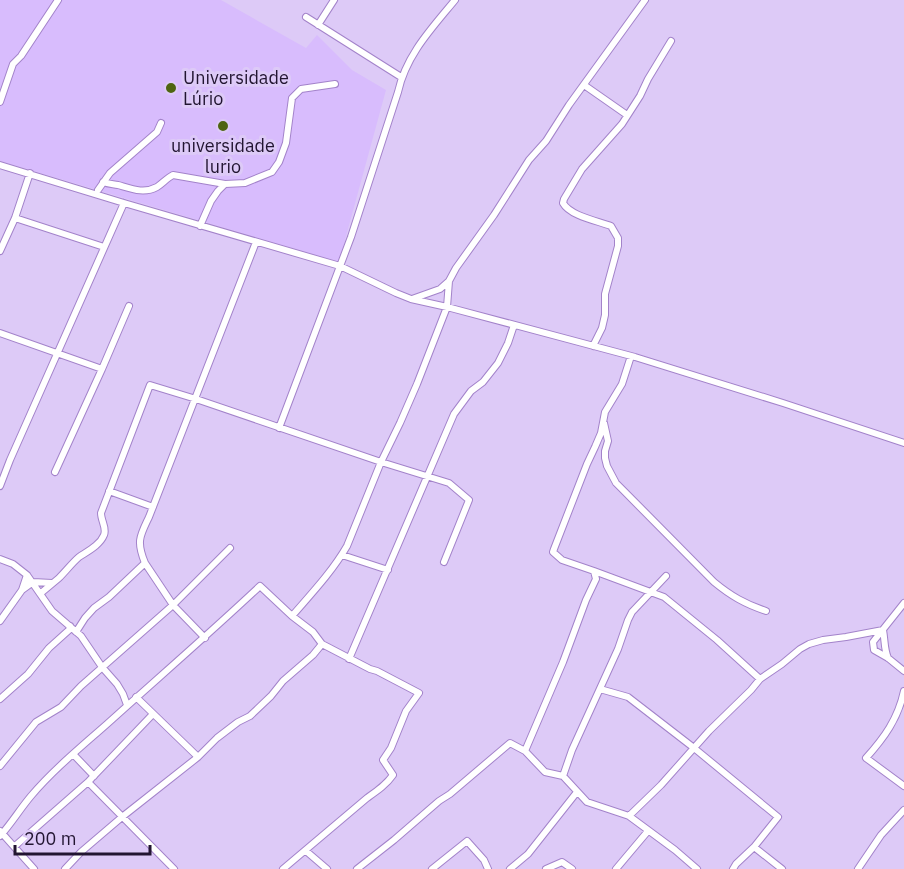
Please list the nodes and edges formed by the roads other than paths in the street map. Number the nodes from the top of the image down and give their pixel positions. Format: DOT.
graph roads {
  1 [pos="58,0"];
  2 [pos="334,0"];
  3 [pos="455,0"];
  4 [pos="645,0"];
  5 [pos="306,17"];
  6 [pos="318,25"];
  7 [pos="671,41"];
  8 [pos="401,77"];
  9 [pos="335,84"];
  10 [pos="584,85"];
  11 [pos="0,102"];
  12 [pos="627,115"];
  13 [pos="161,123"];
  14 [pos="0,165"];
  15 [pos="30,173"];
  16 [pos="103,182"];
  17 [pos="225,184"];
  18 [pos="98,190"];
  19 [pos="124,203"];
  20 [pos="15,218"];
  21 [pos="200,226"];
  22 [pos="256,242"];
  23 [pos="104,248"];
  24 [pos="0,251"];
  25 [pos="340,266"];
  26 [pos="449,281"];
  27 [pos="411,299"];
  28 [pos="129,306"];
  29 [pos="447,307"];
  30 [pos="514,325"];
  31 [pos="0,333"];
  32 [pos="593,346"];
  33 [pos="57,354"];
  34 [pos="631,356"];
  35 [pos="102,369"];
  36 [pos="196,399"];
  37 [pos="603,419"];
  38 [pos="279,428"];
  39 [pos="904,443"];
  40 [pos="381,462"];
  41 [pos="56,472"];
  42 [pos="428,476"];
  43 [pos="0,486"];
  44 [pos="109,491"];
  45 [pos="153,507"];
  46 [pos="230,548"];
  47 [pos="342,555"];
  48 [pos="0,559"];
  49 [pos="145,562"];
  50 [pos="444,562"];
  51 [pos="388,570"];
  52 [pos="594,571"];
  53 [pos="27,575"];
  54 [pos="666,576"];
  55 [pos="33,582"];
  56 [pos="52,583"];
  57 [pos="22,590"];
  58 [pos="41,593"];
  59 [pos="651,593"];
  60 [pos="173,605"];
  61 [pos="903,606"];
  62 [pos="766,611"];
  63 [pos="292,616"];
  64 [pos="0,621"];
  65 [pos="73,629"];
  66 [pos="883,630"];
  67 [pos="205,638"];
  68 [pos="322,644"];
  69 [pos="349,658"];
  70 [pos="888,658"];
  71 [pos="102,667"];
  72 [pos="904,671"];
  73 [pos="760,679"];
  74 [pos="600,689"];
  75 [pos="904,691"];
  76 [pos="136,698"];
  77 [pos="0,699"];
  78 [pos="127,705"];
  79 [pos="153,714"];
  80 [pos="694,748"];
  81 [pos="525,751"];
  82 [pos="73,754"];
  83 [pos="198,757"];
  84 [pos="0,766"];
  85 [pos="94,776"];
  86 [pos="563,776"];
  87 [pos="88,782"];
  88 [pos="904,786"];
  89 [pos="577,792"];
  90 [pos="904,810"];
  91 [pos="628,816"];
  92 [pos="122,817"];
  93 [pos="648,831"];
  94 [pos="1,833"];
  95 [pos="15,846"];
  96 [pos="754,847"];
  97 [pos="306,850"];
  98 [pos="34,869"];
  99 [pos="65,869"];
  100 [pos="174,869"];
  101 [pos="283,869"];
  102 [pos="327,869"];
  103 [pos="357,869"];
  104 [pos="432,869"];
  105 [pos="488,869"];
  106 [pos="510,869"];
  107 [pos="546,869"];
  108 [pos="572,869"];
  109 [pos="616,869"];
  110 [pos="697,869"];
  111 [pos="733,869"];
  112 [pos="782,869"];
  113 [pos="858,869"];
  1 -- 11 [label="street"];
  2 -- 6 [label="street"];
  3 -- 8 [label="street"];
  4 -- 10 [label="street"];
  5 -- 6 [label="street"];
  6 -- 8 [label="street"];
  7 -- 12 [label="street"];
  8 -- 25 [label="street"];
  9 -- 17 [label="street"];
  10 -- 12 [label="street"];
  10 -- 26 [label="street"];
  12 -- 32 [label="street"];
  13 -- 16 [label="street"];
  14 -- 15 [label="street"];
  15 -- 19 [label="street"];
  15 -- 20 [label="street"];
  16 -- 17 [label="street"];
  16 -- 18 [label="street"];
  17 -- 21 [label="street"];
  19 -- 21 [label="street"];
  19 -- 23 [label="street"];
  20 -- 23 [label="street"];
  20 -- 24 [label="street"];
  21 -- 22 [label="street"];
  22 -- 25 [label="street"];
  22 -- 36 [label="street"];
  23 -- 33 [label="street"];
  25 -- 27 [label="street"];
  25 -- 38 [label="street"];
  26 -- 27 [label="street"];
  26 -- 29 [label="street"];
  27 -- 29 [label="street"];
  28 -- 35 [label="street"];
  29 -- 30 [label="street"];
  29 -- 40 [label="street"];
  30 -- 32 [label="street"];
  30 -- 42 [label="street"];
  31 -- 33 [label="street"];
  32 -- 34 [label="street"];
  33 -- 35 [label="street"];
  33 -- 43 [label="street"];
  34 -- 37 [label="street"];
  34 -- 39 [label="street"];
  35 -- 41 [label="street"];
  36 -- 38 [label="street"];
  36 -- 44 [label="street"];
  36 -- 45 [label="street"];
  37 -- 52 [label="street"];
  37 -- 62 [label="street"];
  38 -- 40 [label="street"];
  40 -- 42 [label="street"];
  40 -- 47 [label="street"];
  42 -- 50 [label="street"];
  42 -- 51 [label="street"];
  44 -- 45 [label="street"];
  44 -- 56 [label="street"];
  45 -- 49 [label="street"];
  46 -- 60 [label="street"];
  47 -- 51 [label="street"];
  47 -- 63 [label="street"];
  48 -- 53 [label="street"];
  49 -- 60 [label="street"];
  49 -- 65 [label="street"];
  51 -- 69 [label="street"];
  52 -- 59 [label="street"];
  52 -- 81 [label="street"];
  53 -- 55 [label="street"];
  53 -- 57 [label="street"];
  54 -- 59 [label="street"];
  55 -- 56 [label="street"];
  55 -- 57 [label="street"];
  55 -- 58 [label="street"];
  56 -- 58 [label="street"];
  57 -- 64 [label="street"];
  58 -- 65 [label="street"];
  59 -- 73 [label="street"];
  59 -- 74 [label="street"];
  60 -- 67 [label="street"];
  60 -- 71 [label="street"];
  61 -- 66 [label="street"];
  63 -- 67 [label="street"];
  63 -- 68 [label="street"];
  65 -- 71 [label="street"];
  65 -- 77 [label="street"];
  66 -- 70 [label="street"];
  66 -- 70 [label="street"];
  66 -- 73 [label="street"];
  67 -- 76 [label="street"];
  68 -- 69 [label="street"];
  68 -- 83 [label="street"];
  69 -- 97 [label="street"];
  70 -- 72 [label="street"];
  71 -- 78 [label="street"];
  71 -- 84 [label="street"];
  73 -- 80 [label="street"];
  74 -- 80 [label="street"];
  74 -- 86 [label="street"];
  75 -- 88 [label="street"];
  76 -- 78 [label="street"];
  76 -- 79 [label="street"];
  78 -- 82 [label="street"];
  79 -- 83 [label="street"];
  79 -- 85 [label="street"];
  80 -- 91 [label="street"];
  80 -- 96 [label="street"];
  81 -- 86 [label="street"];
  81 -- 103 [label="street"];
  82 -- 85 [label="street"];
  82 -- 94 [label="street"];
  83 -- 92 [label="street"];
  85 -- 87 [label="street"];
  86 -- 89 [label="street"];
  87 -- 92 [label="street"];
  87 -- 95 [label="street"];
  89 -- 91 [label="street"];
  89 -- 106 [label="street"];
  90 -- 113 [label="street"];
  91 -- 93 [label="street"];
  92 -- 99 [label="street"];
  92 -- 100 [label="street"];
  93 -- 109 [label="street"];
  93 -- 110 [label="street"];
  94 -- 95 [label="street"];
  95 -- 98 [label="street"];
  96 -- 111 [label="street"];
  96 -- 112 [label="street"];
  97 -- 101 [label="street"];
  97 -- 102 [label="street"];
  104 -- 105 [label="street"];
  107 -- 108 [label="street"];
}
